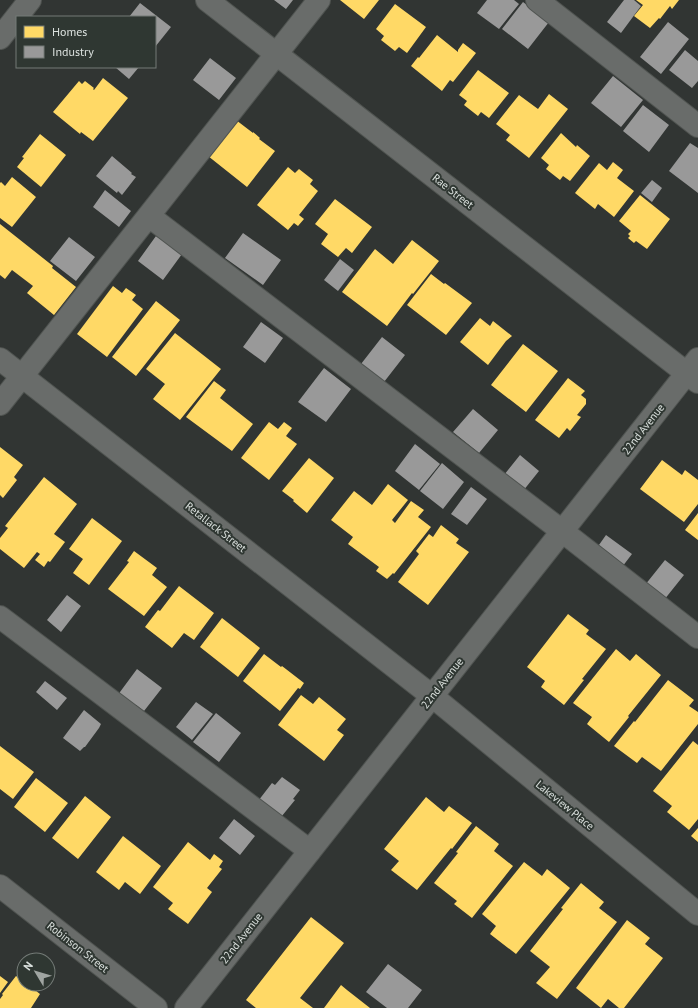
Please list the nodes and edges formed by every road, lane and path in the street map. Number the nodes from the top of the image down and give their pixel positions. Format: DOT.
graph roads {
  1 [pos="30,0"];
  2 [pos="207,0"];
  3 [pos="319,0"];
  4 [pos="537,0"];
  5 [pos="17,16"];
  6 [pos="16,18"];
  7 [pos="0,38"];
  8 [pos="277,54"];
  9 [pos="698,126"];
  10 [pos="149,216"];
  11 [pos="0,359"];
  12 [pos="694,372"];
  13 [pos="22,377"];
  14 [pos="0,404"];
  15 [pos="562,531"];
  16 [pos="0,617"];
  17 [pos="698,637"];
  18 [pos="432,696"];
  19 [pos="310,850"];
  20 [pos="0,886"];
  21 [pos="698,914"];
  22 [pos="156,1008"];
  23 [pos="186,1008"];
  1 -- 5 [label="street"];
  2 -- 8 [label="street, Rae Street"];
  3 -- 8 [label="street"];
  4 -- 9 [label="street"];
  6 -- 7 [label="street"];
  8 -- 10 [label="street"];
  8 -- 12 [label="street, Rae Street"];
  10 -- 13 [label="street"];
  10 -- 15 [label="street"];
  11 -- 13 [label="street, Retallack Street"];
  12 -- 15 [label="street, 22nd Avenue"];
  13 -- 14 [label="street"];
  13 -- 18 [label="street, Retallack Street"];
  15 -- 17 [label="street"];
  15 -- 18 [label="street, 22nd Avenue"];
  16 -- 19 [label="street"];
  18 -- 19 [label="street, 22nd Avenue"];
  18 -- 21 [label="street, Lakeview Place"];
  19 -- 23 [label="street, 22nd Avenue"];
  20 -- 22 [label="street, Robinson Street"];
}
